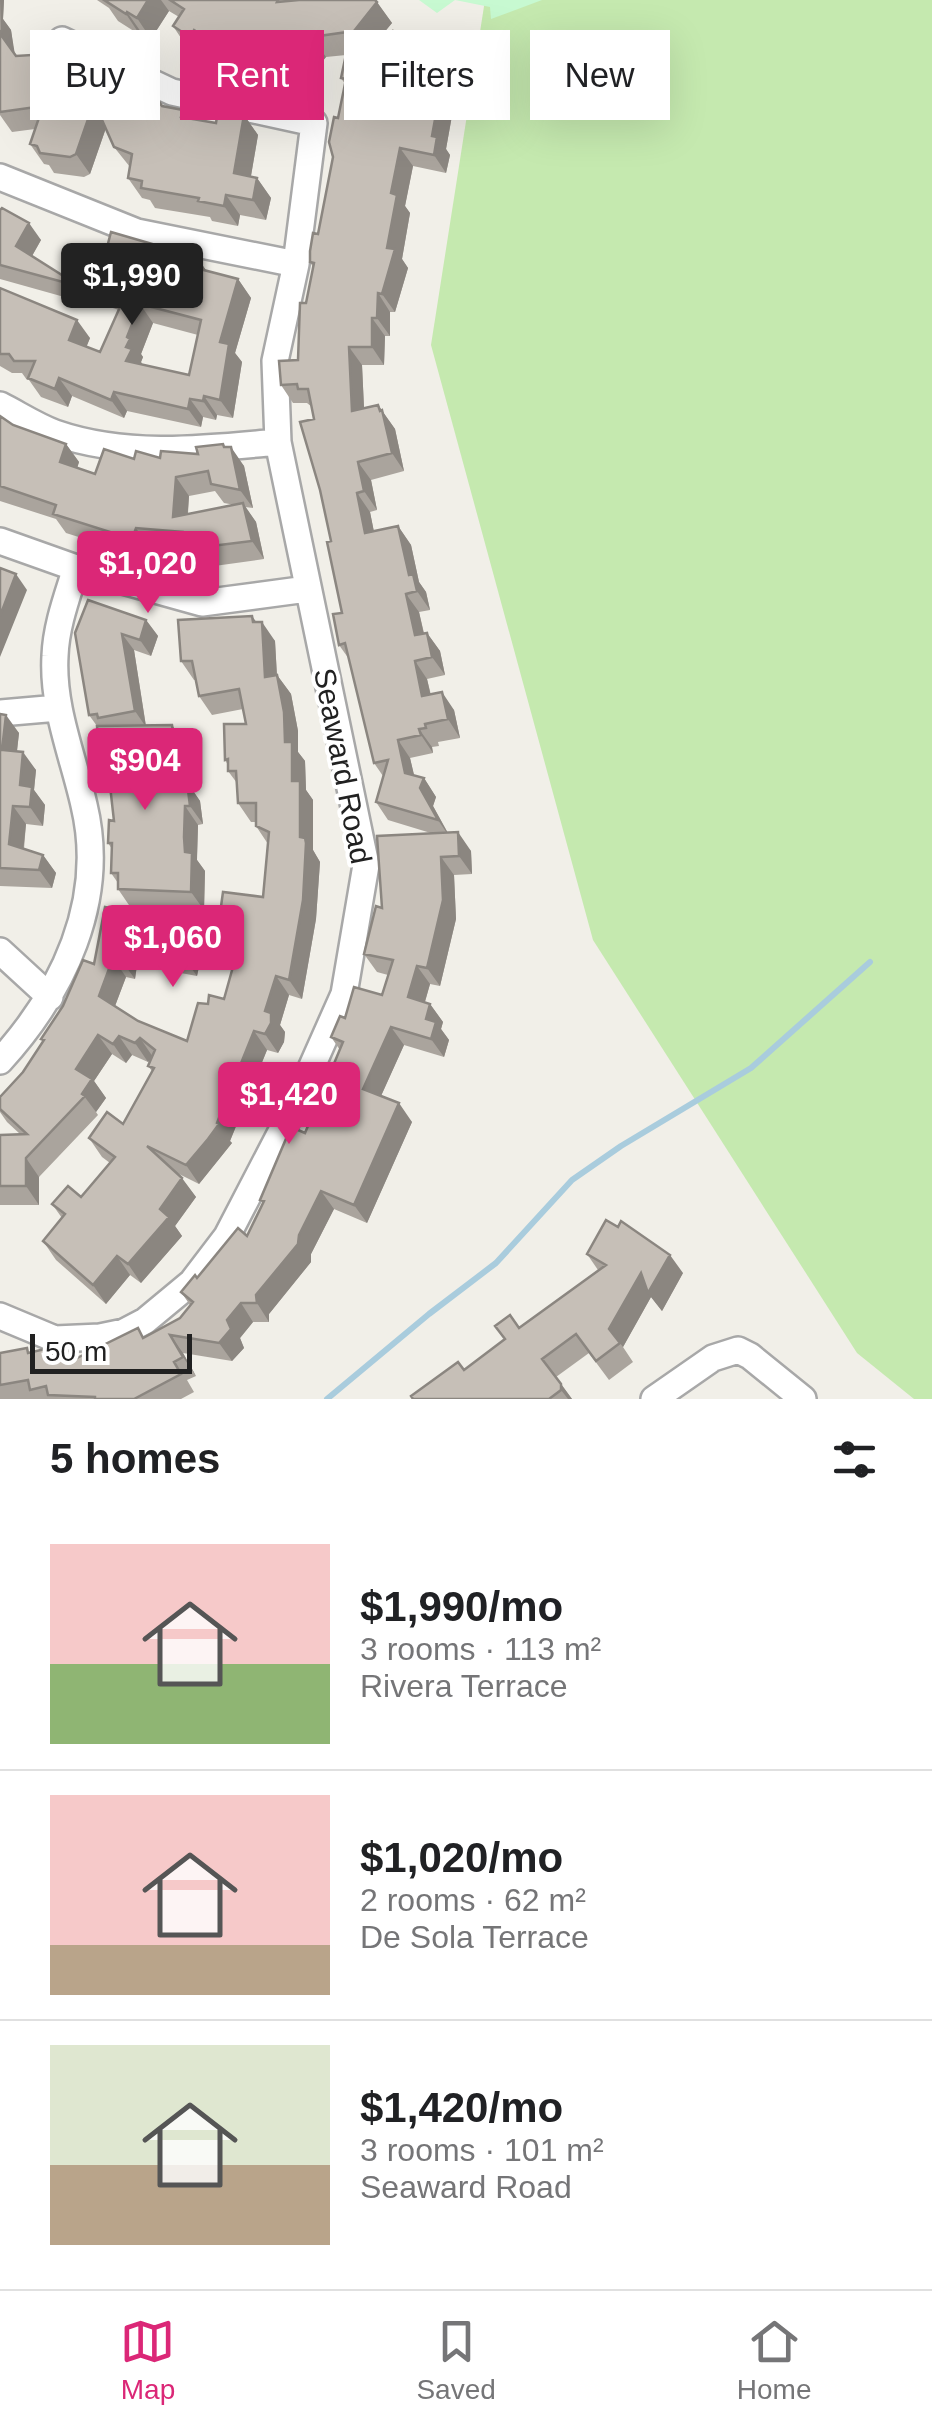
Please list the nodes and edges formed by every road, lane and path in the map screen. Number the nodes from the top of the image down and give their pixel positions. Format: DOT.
graph roads {
  1 [pos="160,86"];
  2 [pos="0,177"];
  3 [pos="296,264"];
  4 [pos="0,405"];
  5 [pos="278,442"];
  6 [pos="0,541"];
  7 [pos="76,568"];
  8 [pos="308,589"];
  9 [pos="58,708"];
  10 [pos="0,713"];
  11 [pos="0,951"];
  12 [pos="50,997"];
  13 [pos="0,1062"];
  14 [pos="0,1316"];
  15 [pos="654,1399"];
  16 [pos="803,1399"];
  1 -- 3 [label="street, Seaward Road"];
  2 -- 3 [label="street"];
  3 -- 5 [label="street, Seaward Road"];
  4 -- 5 [label="street"];
  5 -- 8 [label="street, Seaward Road"];
  6 -- 7 [label="street"];
  7 -- 8 [label="street"];
  7 -- 9 [label="street"];
  8 -- 14 [label="street, Seaward Road"];
  9 -- 10 [label="street"];
  9 -- 12 [label="street"];
  11 -- 12 [label="street"];
  12 -- 13 [label="street"];
  15 -- 16 [label="street"];
}
